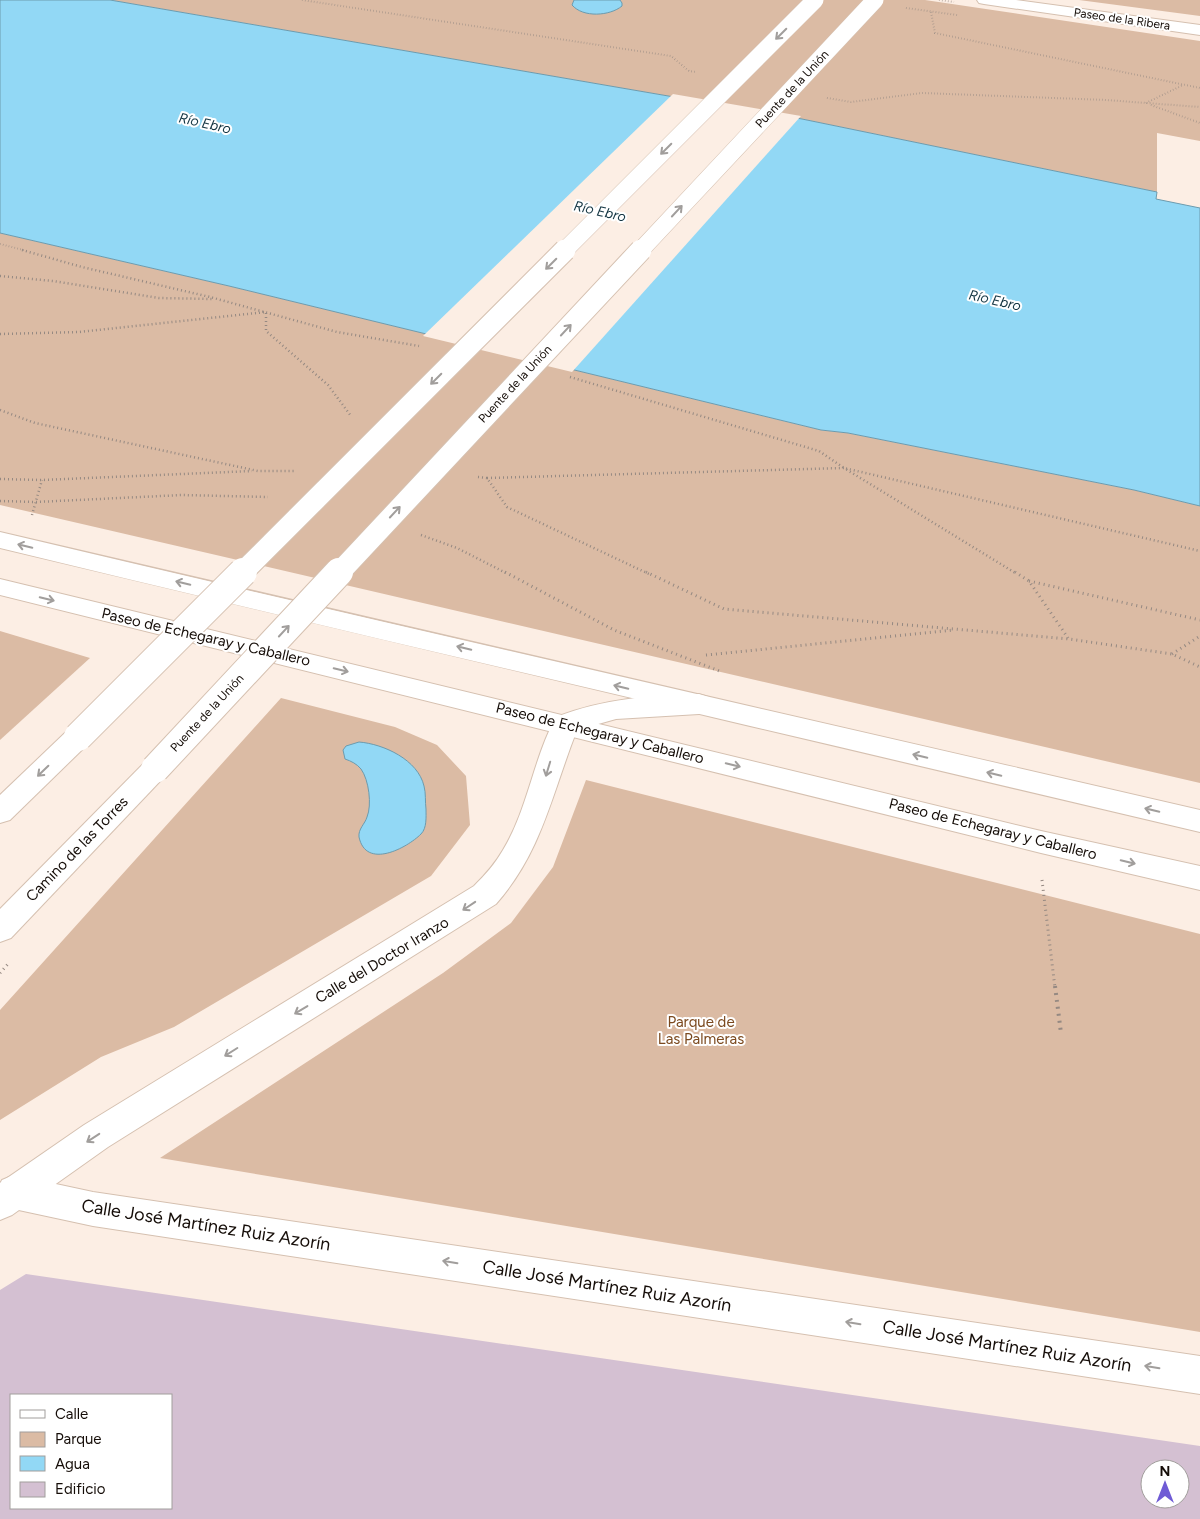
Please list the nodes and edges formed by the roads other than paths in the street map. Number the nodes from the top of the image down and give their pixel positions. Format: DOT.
graph roads {
  1 [pos="815,0"];
  2 [pos="875,0"];
  3 [pos="984,0"];
  4 [pos="1200,30"];
  5 [pos="0,540"];
  6 [pos="0,587"];
  7 [pos="703,704"];
  8 [pos="566,724"];
  9 [pos="155,769"];
  10 [pos="0,812"];
  11 [pos="1200,821"];
  12 [pos="1200,878"];
  13 [pos="0,929"];
  14 [pos="7,1198"];
  15 [pos="1200,1375"];
  1 -- 10 [label="main road, one-way, bridge"];
  9 -- 2 [label="main road, Puente de la Unión, one-way, bridge"];
  3 -- 4 [label="main road, Paseo de la Ribera"];
  7 -- 5 [label="main road, one-way"];
  6 -- 8 [label="main road, Paseo de Echegaray y Caballero, one-way"];
  7 -- 8 [label="main road"];
  11 -- 7 [label="main road, one-way"];
  8 -- 12 [label="main road, Paseo de Echegaray y Caballero, one-way"];
  8 -- 14 [label="main road, Calle del Doctor Iranzo, one-way"];
  9 -- 13 [label="main road, Camino de las Torres"];
  15 -- 14 [label="main road, Calle José Martínez Ruiz Azorín, one-way"];
}
